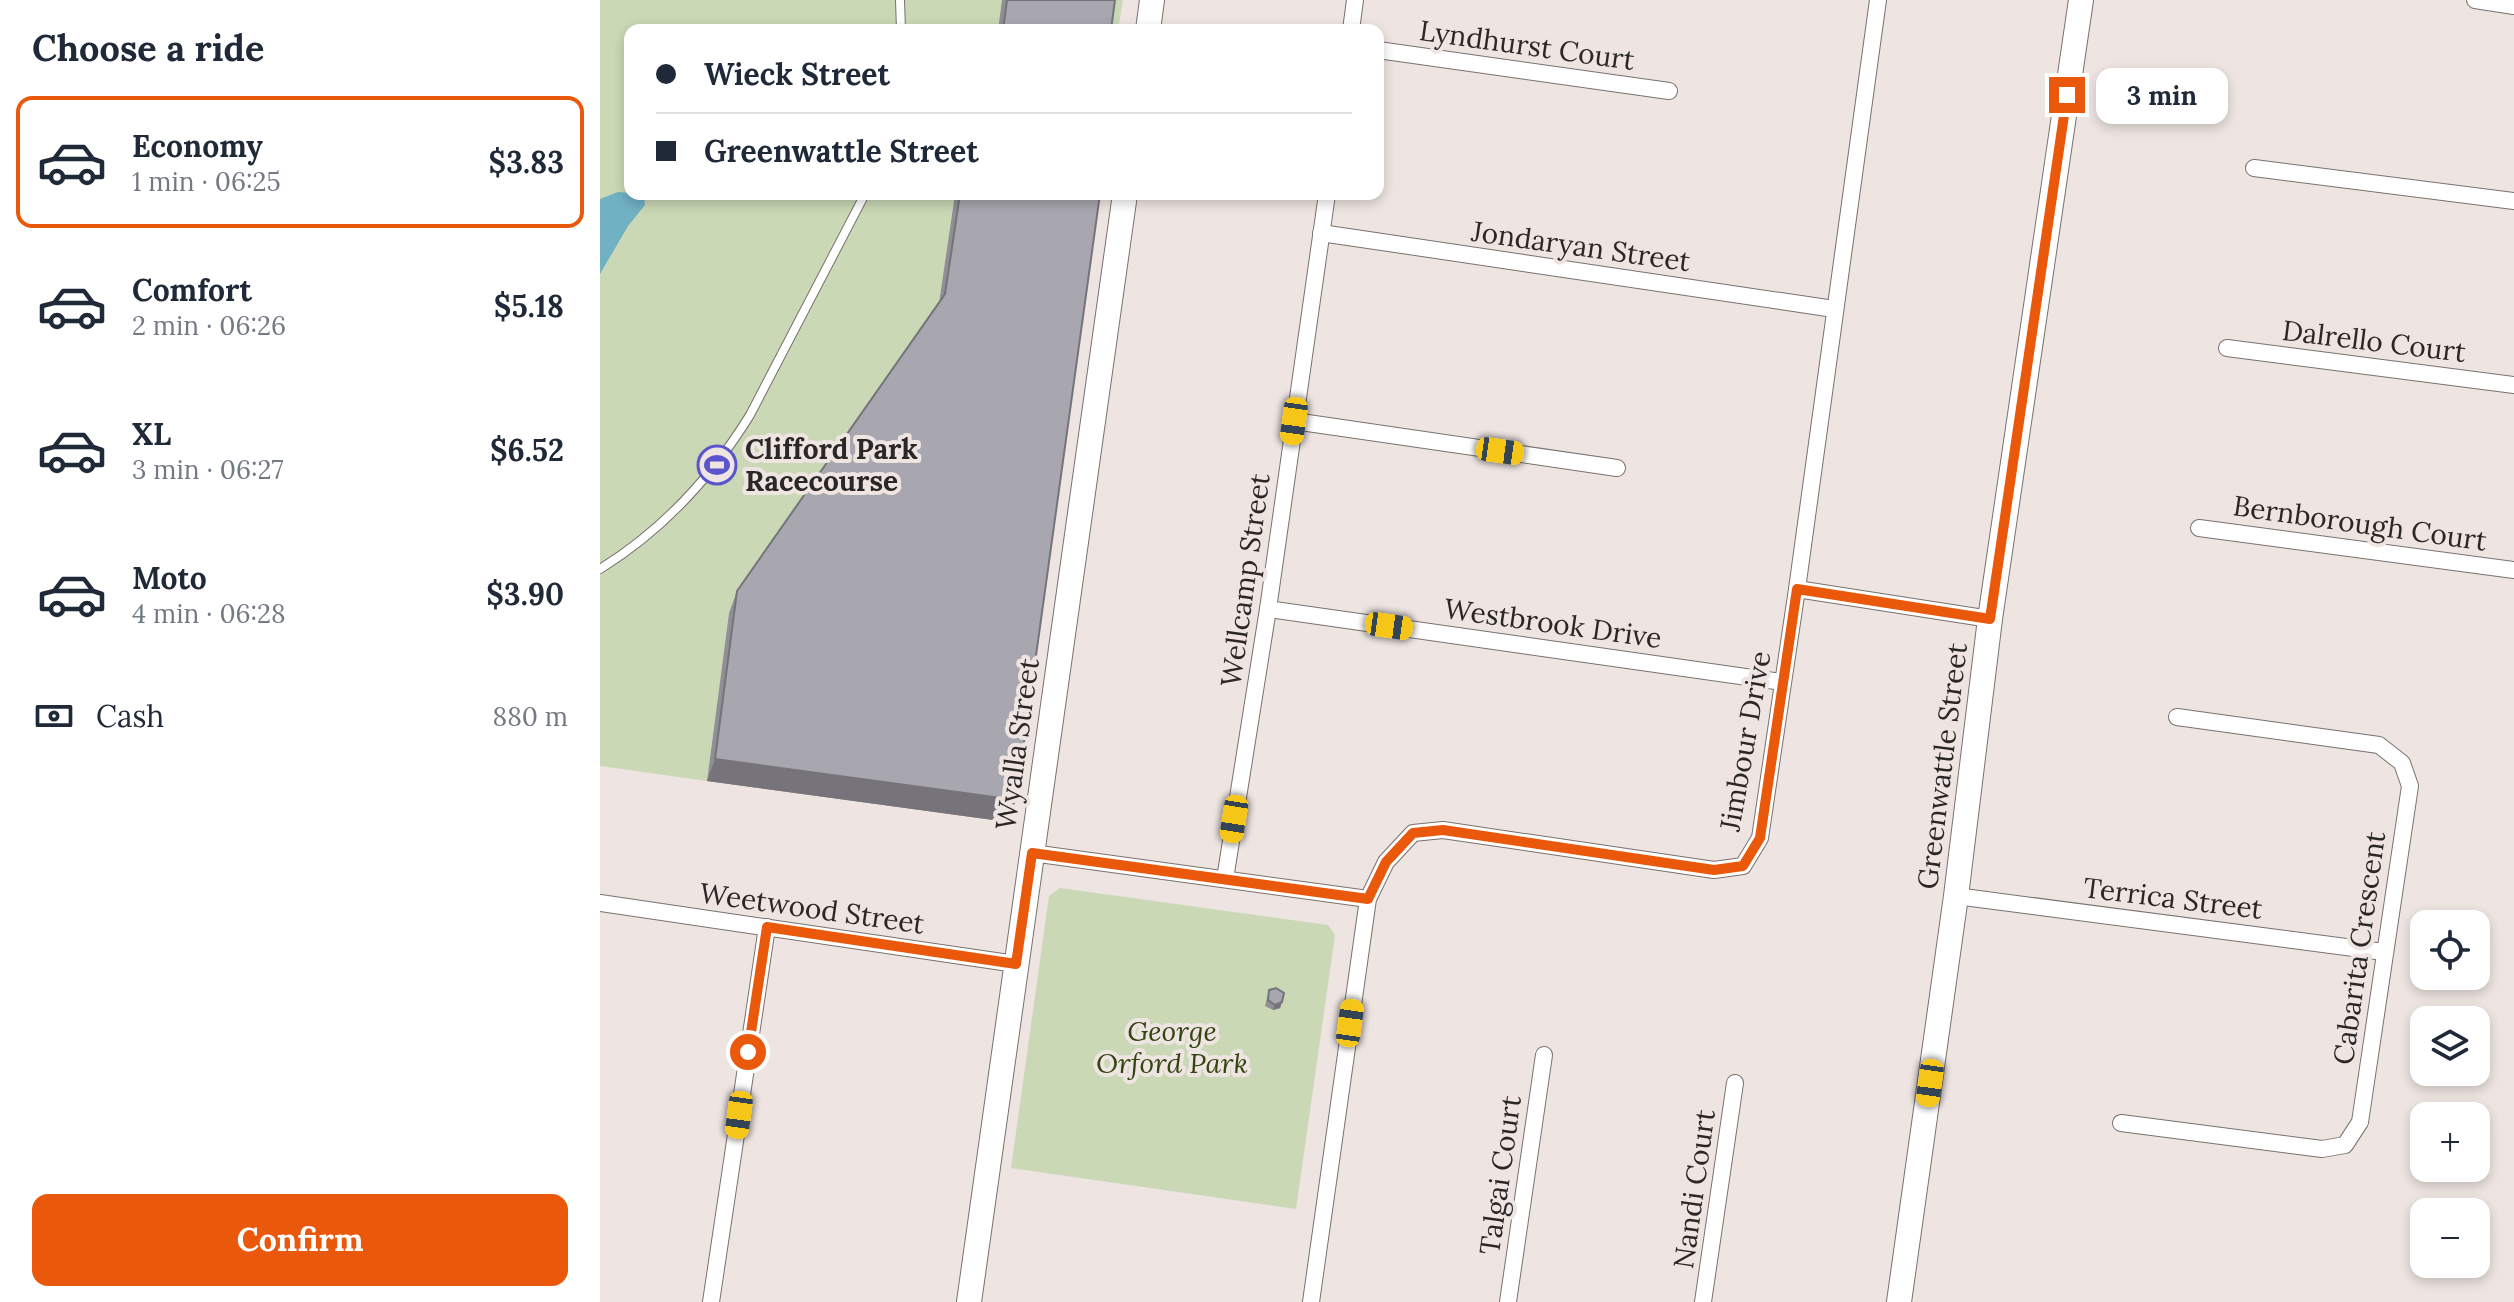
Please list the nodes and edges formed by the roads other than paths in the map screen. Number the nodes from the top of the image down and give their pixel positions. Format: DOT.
graph roads {
  1 [pos="900,0"];
  2 [pos="1152,0"];
  3 [pos="1355,0"];
  4 [pos="1878,0"];
  5 [pos="2081,0"];
  6 [pos="2475,0"];
  7 [pos="2514,6"];
  8 [pos="901,24"];
  9 [pos="1149,24"];
  10 [pos="1352,24"];
  11 [pos="1384,51"];
  12 [pos="1669,91"];
  13 [pos="2254,168"];
  14 [pos="862,200"];
  15 [pos="1124,200"];
  16 [pos="1326,200"];
  17 [pos="2514,201"];
  18 [pos="1321,233"];
  19 [pos="1834,309"];
  20 [pos="2227,348"];
  21 [pos="2514,385"];
  22 [pos="1294,421"];
  23 [pos="1617,468"];
  24 [pos="2199,528"];
  25 [pos="600,569"];
  26 [pos="2514,570"];
  27 [pos="1797,589"];
  28 [pos="1268,609"];
  29 [pos="1990,619"];
  30 [pos="1782,682"];
  31 [pos="2177,717"];
  32 [pos="1032,853"];
  33 [pos="1225,879"];
  34 [pos="1956,896"];
  35 [pos="1368,899"];
  36 [pos="600,903"];
  37 [pos="767,927"];
  38 [pos="2384,952"];
  39 [pos="1016,964"];
  40 [pos="1544,1055"];
  41 [pos="1735,1083"];
  42 [pos="2121,1123"];
  43 [pos="711,1302"];
  44 [pos="969,1302"];
  45 [pos="1311,1302"];
  46 [pos="1508,1302"];
  47 [pos="1703,1302"];
  48 [pos="1899,1302"];
  1 -- 8 [label="lane"];
  2 -- 9 [label="street"];
  3 -- 10 [label="street"];
  4 -- 19 [label="street, Jimbour Drive"];
  5 -- 29 [label="street, Greenwattle Street"];
  6 -- 7 [label="street"];
  11 -- 12 [label="street, Lyndhurst Court"];
  13 -- 17 [label="street"];
  14 -- 25 [label="lane"];
  15 -- 32 [label="street, Wyalla Street"];
  16 -- 18 [label="street, Wellcamp Street"];
  18 -- 19 [label="street, Jondaryan Street"];
  18 -- 22 [label="street, Wellcamp Street"];
  19 -- 27 [label="street, Jimbour Drive"];
  20 -- 21 [label="street, Dalrello Court"];
  22 -- 23 [label="street"];
  22 -- 28 [label="street, Wellcamp Street"];
  24 -- 26 [label="street, Bernborough Court"];
  27 -- 29 [label="street"];
  27 -- 30 [label="street, Jimbour Drive"];
  28 -- 30 [label="street, Westbrook Drive"];
  28 -- 33 [label="street, Wellcamp Street"];
  29 -- 34 [label="street, Greenwattle Street"];
  30 -- 35 [label="street, Jimbour Drive"];
  31 -- 38 [label="street, Cabarita Crescent"];
  32 -- 33 [label="street"];
  32 -- 39 [label="street, Wyalla Street"];
  33 -- 35 [label="street"];
  34 -- 38 [label="street, Terrica Street"];
  34 -- 48 [label="street, Greenwattle Street"];
  35 -- 45 [label="street, Jimbour Drive"];
  36 -- 37 [label="street, Weetwood Street"];
  37 -- 39 [label="street, Weetwood Street"];
  37 -- 43 [label="street"];
  38 -- 42 [label="street, Cabarita Crescent"];
  39 -- 44 [label="street, Wyalla Street"];
  40 -- 46 [label="street, Talgai Court"];
  41 -- 47 [label="street, Nandi Court"];
}
